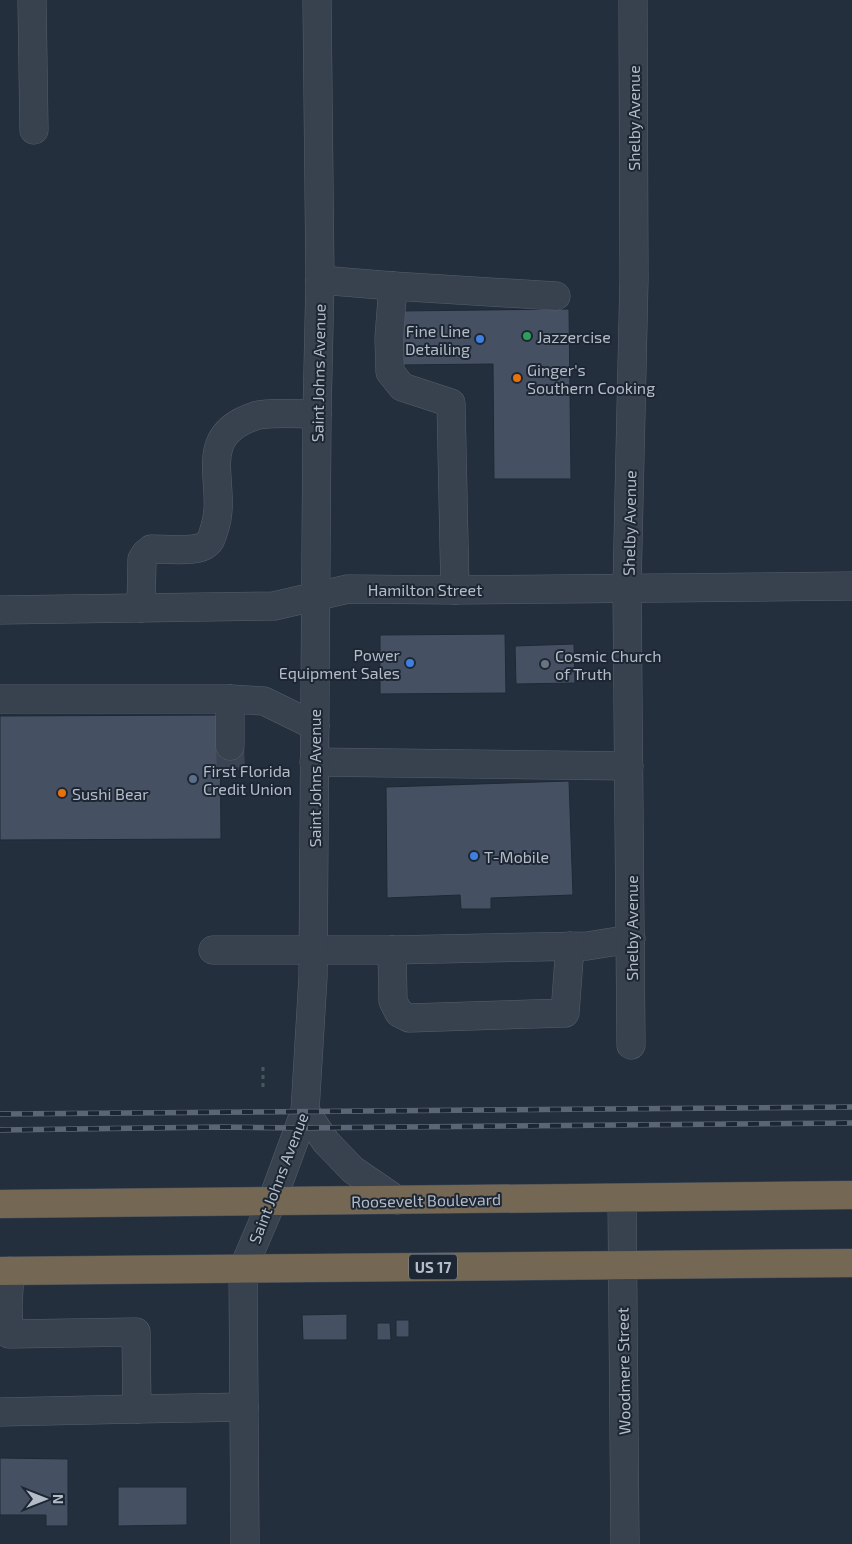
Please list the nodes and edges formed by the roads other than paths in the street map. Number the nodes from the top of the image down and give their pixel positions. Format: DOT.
graph roads {
  1 [pos="32,0"];
  2 [pos="317,0"];
  3 [pos="633,0"];
  4 [pos="34,130"];
  5 [pos="320,280"];
  6 [pos="393,286"];
  7 [pos="556,296"];
  8 [pos="316,414"];
  9 [pos="852,586"];
  10 [pos="628,587"];
  11 [pos="455,590"];
  12 [pos="315,597"];
  13 [pos="141,608"];
  14 [pos="0,610"];
  15 [pos="0,700"];
  16 [pos="230,700"];
  17 [pos="315,726"];
  18 [pos="230,746"];
  19 [pos="314,762"];
  20 [pos="629,766"];
  21 [pos="631,939"];
  22 [pos="570,946"];
  23 [pos="313,949"];
  24 [pos="214,950"];
  25 [pos="392,950"];
  26 [pos="631,1045"];
  27 [pos="305,1111"];
  28 [pos="852,1195"];
  29 [pos="622,1198"];
  30 [pos="396,1200"];
  31 [pos="272,1201"];
  32 [pos="0,1204"];
  33 [pos="852,1263"];
  34 [pos="622,1266"];
  35 [pos="244,1269"];
  36 [pos="5,1271"];
  37 [pos="5,1334"];
  38 [pos="244,1407"];
  39 [pos="137,1409"];
  40 [pos="0,1412"];
  41 [pos="245,1544"];
  42 [pos="625,1544"];
  1 -- 4 [label="street"];
  2 -- 5 [label="street, Saint Johns Avenue"];
  3 -- 10 [label="street, Shelby Avenue"];
  5 -- 6 [label="street"];
  5 -- 8 [label="street, Saint Johns Avenue"];
  6 -- 7 [label="street"];
  6 -- 11 [label="street"];
  8 -- 12 [label="street, Saint Johns Avenue"];
  8 -- 13 [label="street"];
  9 -- 10 [label="street, Hamilton Street"];
  10 -- 11 [label="street, Hamilton Street"];
  10 -- 20 [label="street, Shelby Avenue"];
  11 -- 12 [label="street, Hamilton Street"];
  12 -- 13 [label="street, Hamilton Street"];
  12 -- 17 [label="street, Saint Johns Avenue"];
  13 -- 14 [label="street, Hamilton Street"];
  15 -- 16 [label="street"];
  16 -- 17 [label="street"];
  16 -- 18 [label="street"];
  17 -- 19 [label="street, Saint Johns Avenue"];
  19 -- 20 [label="street"];
  19 -- 23 [label="street, Saint Johns Avenue"];
  20 -- 21 [label="street, Shelby Avenue"];
  21 -- 22 [label="street"];
  21 -- 26 [label="street, Shelby Avenue"];
  22 -- 25 [label="street"];
  22 -- 25 [label="street"];
  23 -- 24 [label="street"];
  23 -- 25 [label="street"];
  23 -- 27 [label="street, Saint Johns Avenue"];
  27 -- 30 [label="street"];
  27 -- 31 [label="street, Saint Johns Avenue"];
  28 -- 29 [label="highway, Roosevelt Boulevard"];
  29 -- 30 [label="highway, Roosevelt Boulevard"];
  29 -- 34 [label="street, Woodmere Street"];
  30 -- 31 [label="highway, Roosevelt Boulevard"];
  31 -- 32 [label="highway, Roosevelt Boulevard"];
  31 -- 35 [label="street, Saint Johns Avenue"];
  33 -- 34 [label="highway, US 17"];
  34 -- 35 [label="highway, US 17"];
  34 -- 42 [label="street, Woodmere Street"];
  35 -- 36 [label="highway, US 17"];
  35 -- 38 [label="street, Saint Johns Avenue"];
  36 -- 37 [label="street"];
  37 -- 39 [label="street"];
  38 -- 39 [label="street"];
  38 -- 41 [label="street, Saint Johns Avenue"];
  39 -- 40 [label="street"];
}
